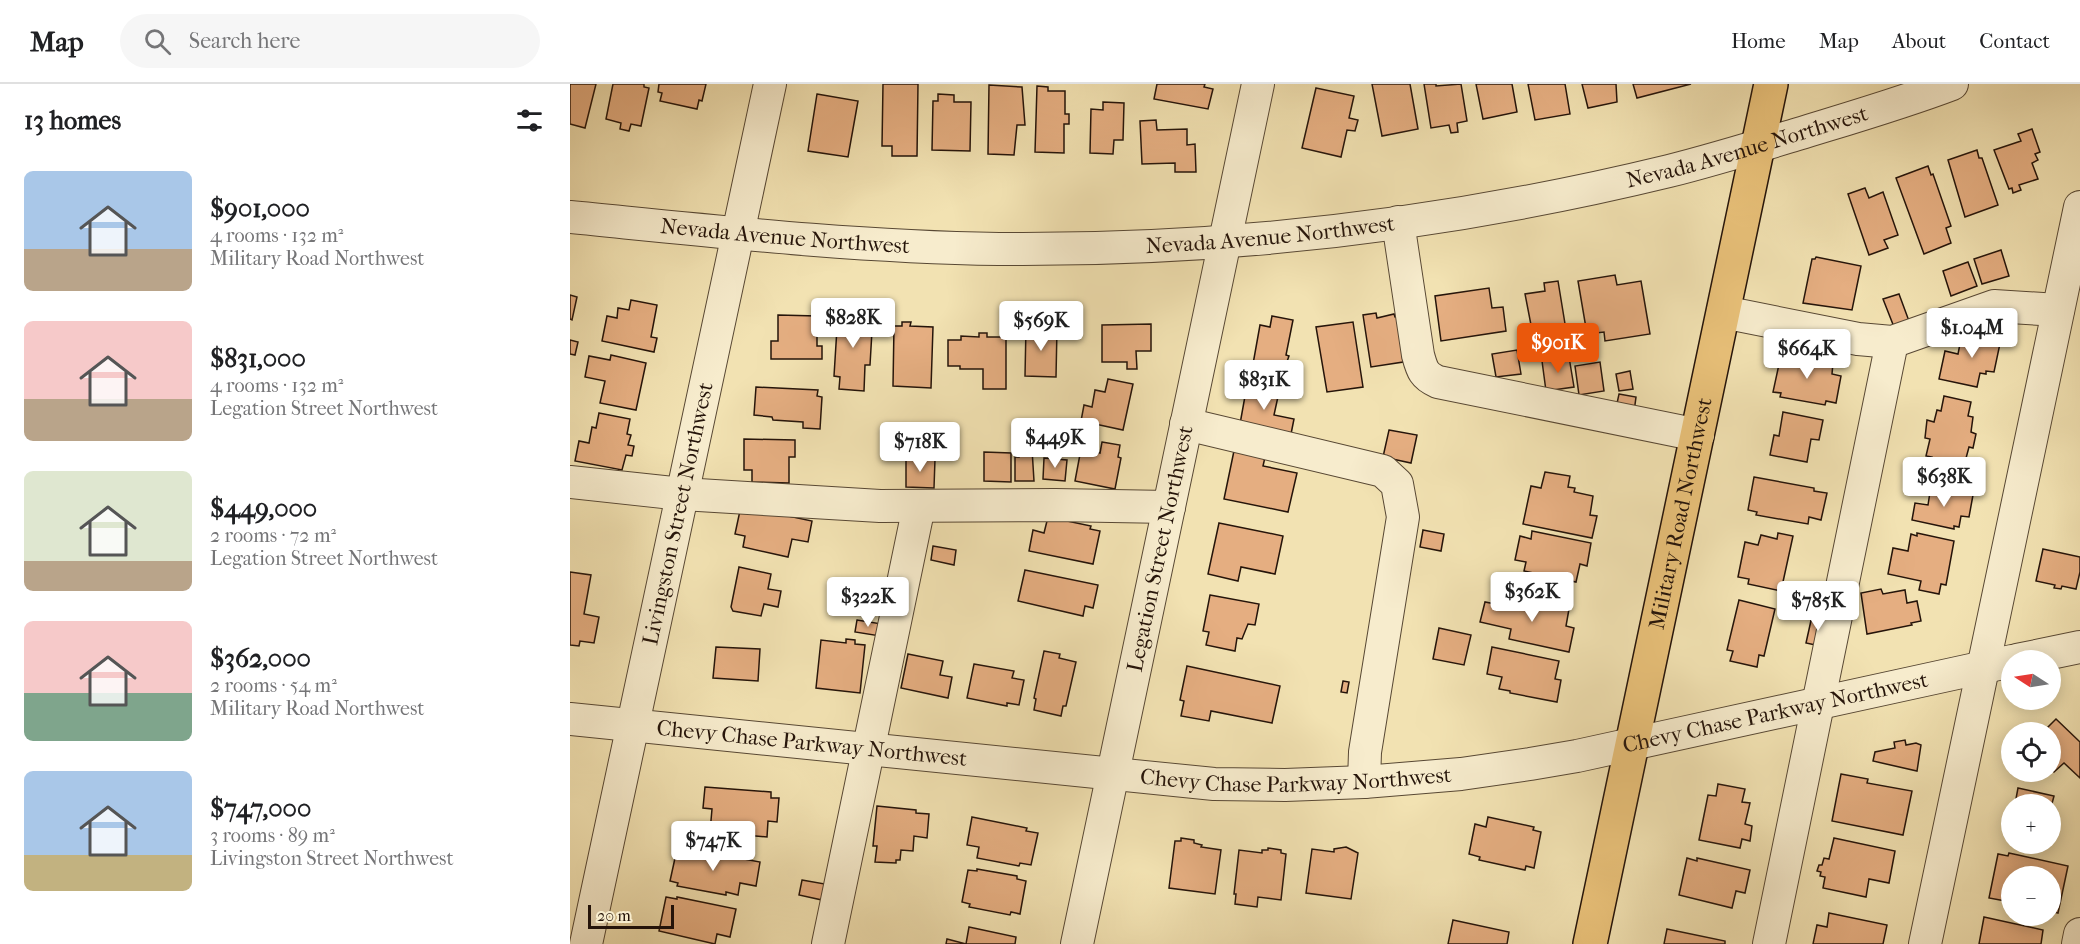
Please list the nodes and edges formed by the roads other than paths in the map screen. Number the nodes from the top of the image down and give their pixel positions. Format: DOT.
graph roads {
  1 [pos="770,84"];
  2 [pos="1258,84"];
  3 [pos="1771,84"];
  4 [pos="1952,84"];
  5 [pos="1758,146"];
  6 [pos="2080,207"];
  7 [pos="570,216"];
  8 [pos="1398,222"];
  9 [pos="738,233"];
  10 [pos="1225,240"];
  11 [pos="2058,310"];
  12 [pos="1723,312"];
  13 [pos="1893,342"];
  14 [pos="1186,424"];
  15 [pos="1698,435"];
  16 [pos="570,482"];
  17 [pos="682,494"];
  18 [pos="919,506"];
  19 [pos="1169,507"];
  20 [pos="2080,647"];
  21 [pos="2061,651"];
  22 [pos="1997,664"];
  23 [pos="1820,703"];
  24 [pos="570,719"];
  25 [pos="632,725"];
  26 [pos="1633,743"];
  27 [pos="869,749"];
  28 [pos="1113,774"];
  29 [pos="1364,782"];
  30 [pos="2080,934"];
  31 [pos="586,944"];
  32 [pos="828,944"];
  33 [pos="1077,944"];
  34 [pos="1590,944"];
  35 [pos="1770,944"];
  36 [pos="1925,944"];
  37 [pos="2078,944"];
  1 -- 9 [label="street, Livingston Street Northwest"];
  2 -- 10 [label="street, Legation Street Northwest"];
  3 -- 5 [label="main road, Military Road Northwest"];
  4 -- 5 [label="street, Nevada Avenue Northwest"];
  5 -- 8 [label="street, Nevada Avenue Northwest"];
  5 -- 12 [label="main road, Military Road Northwest"];
  6 -- 11 [label="street"];
  7 -- 9 [label="street, Nevada Avenue Northwest"];
  8 -- 10 [label="street, Nevada Avenue Northwest"];
  8 -- 15 [label="street"];
  9 -- 10 [label="street, Nevada Avenue Northwest"];
  9 -- 17 [label="street, Livingston Street Northwest"];
  10 -- 14 [label="street, Legation Street Northwest"];
  11 -- 13 [label="street"];
  11 -- 22 [label="street"];
  12 -- 13 [label="street"];
  12 -- 15 [label="main road, Military Road Northwest"];
  13 -- 23 [label="street"];
  14 -- 19 [label="street, Legation Street Northwest"];
  14 -- 29 [label="street"];
  15 -- 26 [label="main road, Military Road Northwest"];
  16 -- 17 [label="street"];
  17 -- 18 [label="street"];
  17 -- 25 [label="street, Livingston Street Northwest"];
  18 -- 19 [label="street"];
  18 -- 27 [label="street"];
  19 -- 28 [label="street, Legation Street Northwest"];
  20 -- 21 [label="street"];
  22 -- 23 [label="street, Chevy Chase Parkway Northwest"];
  22 -- 36 [label="street"];
  23 -- 26 [label="street, Chevy Chase Parkway Northwest"];
  23 -- 35 [label="street"];
  24 -- 25 [label="street, Chevy Chase Parkway Northwest"];
  25 -- 27 [label="street, Chevy Chase Parkway Northwest"];
  25 -- 31 [label="street, Livingston Street Northwest"];
  26 -- 29 [label="street, Chevy Chase Parkway Northwest"];
  26 -- 34 [label="main road, Military Road Northwest"];
  27 -- 28 [label="street, Chevy Chase Parkway Northwest"];
  27 -- 32 [label="street"];
  28 -- 29 [label="street, Chevy Chase Parkway Northwest"];
  28 -- 33 [label="street, Legation Street Northwest"];
  30 -- 37 [label="street"];
}
